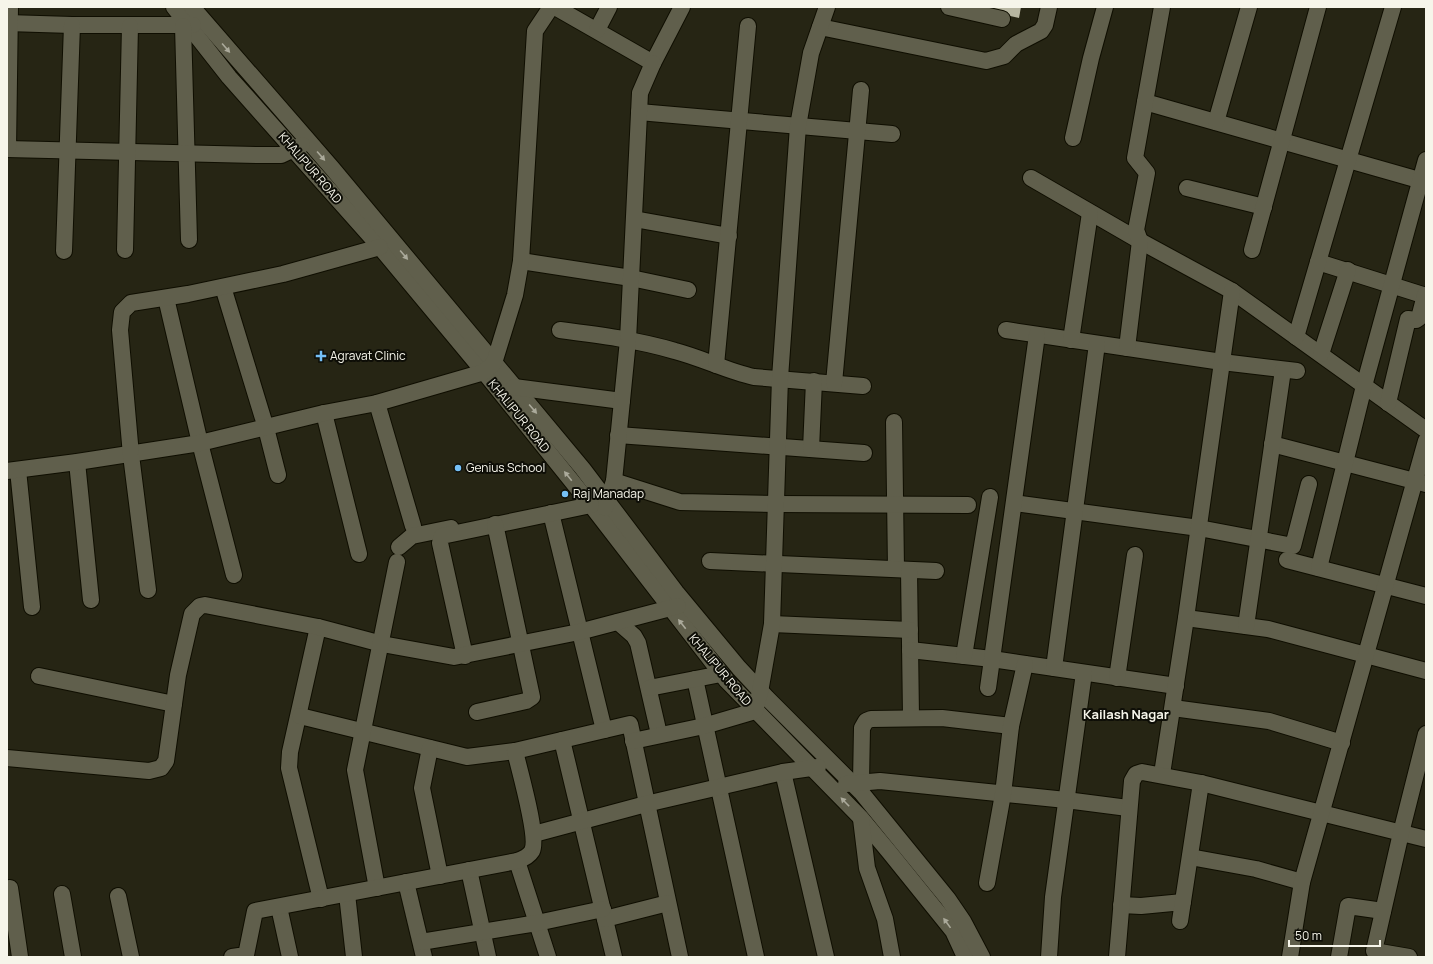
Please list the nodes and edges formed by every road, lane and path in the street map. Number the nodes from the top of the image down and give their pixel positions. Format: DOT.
graph roads {
  1 [pos="10,7"];
  2 [pos="174,7"];
  3 [pos="192,7"];
  4 [pos="551,7"];
  5 [pos="555,7"];
  6 [pos="609,7"];
  7 [pos="682,7"];
  8 [pos="827,7"];
  9 [pos="949,7"];
  10 [pos="1049,7"];
  11 [pos="1105,7"];
  12 [pos="1162,7"];
  13 [pos="1249,7"];
  14 [pos="1318,7"];
  15 [pos="1394,7"];
  16 [pos="1002,19"];
  17 [pos="8,23"];
  18 [pos="72,25"];
  19 [pos="193,25"];
  20 [pos="130,26"];
  21 [pos="748,26"];
  22 [pos="820,27"];
  23 [pos="597,30"];
  24 [pos="653,63"];
  25 [pos="861,90"];
  26 [pos="1145,102"];
  27 [pos="639,112"];
  28 [pos="740,121"];
  29 [pos="1216,122"];
  30 [pos="798,126"];
  31 [pos="856,131"];
  32 [pos="892,134"];
  33 [pos="1073,138"];
  34 [pos="1282,141"];
  35 [pos="309,142"];
  36 [pos="8,149"];
  37 [pos="294,149"];
  38 [pos="68,150"];
  39 [pos="127,152"];
  40 [pos="186,154"];
  41 [pos="1349,160"];
  42 [pos="1426,160"];
  43 [pos="1031,178"];
  44 [pos="1423,181"];
  45 [pos="1187,188"];
  46 [pos="1264,207"];
  47 [pos="1090,212"];
  48 [pos="634,219"];
  49 [pos="728,236"];
  50 [pos="189,240"];
  51 [pos="1140,241"];
  52 [pos="380,247"];
  53 [pos="125,250"];
  54 [pos="1252,250"];
  55 [pos="64,251"];
  56 [pos="521,261"];
  57 [pos="1318,262"];
  58 [pos="1348,270"];
  59 [pos="631,278"];
  60 [pos="1392,284"];
  61 [pos="223,287"];
  62 [pos="688,290"];
  63 [pos="1232,291"];
  64 [pos="1425,295"];
  65 [pos="166,298"];
  66 [pos="560,330"];
  67 [pos="1006,330"];
  68 [pos="1037,335"];
  69 [pos="1296,337"];
  70 [pos="628,340"];
  71 [pos="1071,340"];
  72 [pos="1097,344"];
  73 [pos="1127,348"];
  74 [pos="1321,354"];
  75 [pos="1222,362"];
  76 [pos="716,365"];
  77 [pos="489,368"];
  78 [pos="780,378"];
  79 [pos="814,381"];
  80 [pos="834,383"];
  81 [pos="863,386"];
  82 [pos="1364,386"];
  83 [pos="514,387"];
  84 [pos="622,401"];
  85 [pos="1388,402"];
  86 [pos="377,403"];
  87 [pos="324,413"];
  88 [pos="894,422"];
  89 [pos="266,428"];
  90 [pos="1426,430"];
  91 [pos="618,434"];
  92 [pos="1426,441"];
  93 [pos="200,443"];
  94 [pos="1272,444"];
  95 [pos="778,446"];
  96 [pos="811,449"];
  97 [pos="864,453"];
  98 [pos="131,454"];
  99 [pos="77,462"];
  100 [pos="1345,463"];
  101 [pos="12,470"];
  102 [pos="278,475"];
  103 [pos="614,481"];
  104 [pos="1420,483"];
  105 [pos="1309,484"];
  106 [pos="990,497"];
  107 [pos="608,500"];
  108 [pos="588,502"];
  109 [pos="1014,503"];
  110 [pos="777,504"];
  111 [pos="895,504"];
  112 [pos="968,505"];
  113 [pos="1076,512"];
  114 [pos="551,513"];
  115 [pos="601,518"];
  116 [pos="495,524"];
  117 [pos="413,526"];
  118 [pos="1199,528"];
  119 [pos="1259,539"];
  120 [pos="359,554"];
  121 [pos="1135,555"];
  122 [pos="1287,560"];
  123 [pos="710,561"];
  124 [pos="775,564"];
  125 [pos="1319,568"];
  126 [pos="903,570"];
  127 [pos="936,571"];
  128 [pos="234,575"];
  129 [pos="1386,585"];
  130 [pos="148,590"];
  131 [pos="1426,596"];
  132 [pos="91,600"];
  133 [pos="686,604"];
  134 [pos="32,607"];
  135 [pos="670,608"];
  136 [pos="1186,618"];
  137 [pos="618,622"];
  138 [pos="772,624"];
  139 [pos="1246,626"];
  140 [pos="318,627"];
  141 [pos="910,630"];
  142 [pos="579,632"];
  143 [pos="382,644"];
  144 [pos="520,644"];
  145 [pos="910,650"];
  146 [pos="1367,654"];
  147 [pos="465,656"];
  148 [pos="964,656"];
  149 [pos="992,659"];
  150 [pos="1025,664"];
  151 [pos="1054,668"];
  152 [pos="1426,671"];
  153 [pos="1084,673"];
  154 [pos="721,674"];
  155 [pos="39,676"];
  156 [pos="1117,678"];
  157 [pos="695,679"];
  158 [pos="1176,686"];
  159 [pos="649,688"];
  160 [pos="988,688"];
  161 [pos="760,692"];
  162 [pos="174,704"];
  163 [pos="1172,708"];
  164 [pos="755,711"];
  165 [pos="477,712"];
  166 [pos="300,716"];
  167 [pos="911,717"];
  168 [pos="704,726"];
  169 [pos="1011,726"];
  170 [pos="604,730"];
  171 [pos="364,732"];
  172 [pos="659,734"];
  173 [pos="1426,734"];
  174 [pos="562,740"];
  175 [pos="633,741"];
  176 [pos="1342,743"];
  177 [pos="430,748"];
  178 [pos="515,751"];
  179 [pos="7,758"];
  180 [pos="835,765"];
  181 [pos="811,768"];
  182 [pos="783,772"];
  183 [pos="1162,774"];
  184 [pos="856,782"];
  185 [pos="1201,783"];
  186 [pos="717,787"];
  187 [pos="831,788"];
  188 [pos="1003,794"];
  189 [pos="1066,800"];
  190 [pos="646,804"];
  191 [pos="1128,808"];
  192 [pos="1322,814"];
  193 [pos="861,818"];
  194 [pos="582,820"];
  195 [pos="1401,833"];
  196 [pos="534,834"];
  197 [pos="1426,839"];
  198 [pos="1190,857"];
  199 [pos="517,861"];
  200 [pos="469,870"];
  201 [pos="440,876"];
  202 [pos="406,882"];
  203 [pos="1302,882"];
  204 [pos="987,883"];
  205 [pos="10,888"];
  206 [pos="377,888"];
  207 [pos="62,894"];
  208 [pos="347,894"];
  209 [pos="118,896"];
  210 [pos="321,899"];
  211 [pos="1183,902"];
  212 [pos="668,903"];
  213 [pos="1121,905"];
  214 [pos="279,907"];
  215 [pos="604,914"];
  216 [pos="1382,918"];
  217 [pos="1180,921"];
  218 [pos="537,923"];
  219 [pos="482,932"];
  220 [pos="423,949"];
  221 [pos="15,952"];
  222 [pos="1400,956"];
  223 [pos="73,957"];
  224 [pos="131,957"];
  225 [pos="232,957"];
  226 [pos="290,957"];
  227 [pos="354,957"];
  228 [pos="488,957"];
  229 [pos="548,957"];
  230 [pos="614,957"];
  231 [pos="680,957"];
  232 [pos="756,957"];
  233 [pos="826,957"];
  234 [pos="892,957"];
  235 [pos="965,957"];
  236 [pos="982,957"];
  237 [pos="1049,957"];
  238 [pos="1116,957"];
  239 [pos="1290,957"];
  240 [pos="1338,957"];
  1 -- 17 [label="street"];
  2 -- 19 [label="street, KHALIPUR ROAD"];
  3 -- 19 [label="street, KHALIPUR ROAD"];
  4 -- 56 [label="street"];
  5 -- 23 [label="street"];
  6 -- 23 [label="street"];
  7 -- 24 [label="street"];
  8 -- 22 [label="street"];
  9 -- 16 [label="street"];
  10 -- 22 [label="street"];
  11 -- 33 [label="street"];
  12 -- 26 [label="street"];
  13 -- 29 [label="street"];
  14 -- 34 [label="street"];
  15 -- 41 [label="street"];
  17 -- 18 [label="street"];
  17 -- 36 [label="street"];
  18 -- 20 [label="street"];
  18 -- 38 [label="street"];
  19 -- 20 [label="street"];
  19 -- 35 [label="street, KHALIPUR ROAD, one-way"];
  19 -- 37 [label="street, KHALIPUR ROAD"];
  19 -- 40 [label="street"];
  20 -- 39 [label="street"];
  21 -- 28 [label="street"];
  22 -- 30 [label="street"];
  23 -- 24 [label="street"];
  24 -- 27 [label="street"];
  25 -- 31 [label="street"];
  26 -- 29 [label="street"];
  26 -- 51 [label="street"];
  27 -- 28 [label="street"];
  27 -- 48 [label="street"];
  28 -- 30 [label="street"];
  28 -- 49 [label="street"];
  29 -- 34 [label="street"];
  30 -- 31 [label="street"];
  30 -- 78 [label="street"];
  31 -- 32 [label="street"];
  31 -- 80 [label="street"];
  34 -- 41 [label="street"];
  34 -- 46 [label="street"];
  35 -- 37 [label="street"];
  35 -- 77 [label="street, KHALIPUR ROAD, one-way"];
  36 -- 38 [label="street"];
  37 -- 40 [label="street"];
  37 -- 52 [label="street, KHALIPUR ROAD"];
  38 -- 39 [label="street"];
  38 -- 55 [label="street"];
  39 -- 40 [label="street"];
  39 -- 53 [label="street"];
  40 -- 50 [label="street"];
  41 -- 44 [label="street"];
  41 -- 57 [label="street"];
  42 -- 44 [label="street"];
  43 -- 47 [label="street"];
  44 -- 60 [label="street"];
  45 -- 46 [label="street"];
  46 -- 54 [label="street"];
  47 -- 51 [label="street"];
  47 -- 71 [label="street"];
  48 -- 49 [label="street"];
  48 -- 59 [label="street"];
  49 -- 76 [label="street"];
  51 -- 63 [label="street"];
  51 -- 73 [label="street"];
  52 -- 61 [label="street"];
  52 -- 77 [label="street, KHALIPUR ROAD"];
  56 -- 59 [label="street"];
  56 -- 77 [label="street"];
  57 -- 58 [label="street"];
  57 -- 69 [label="street"];
  58 -- 60 [label="street"];
  58 -- 74 [label="street"];
  59 -- 62 [label="street"];
  59 -- 70 [label="street"];
  60 -- 64 [label="street"];
  60 -- 82 [label="street"];
  61 -- 65 [label="street"];
  61 -- 89 [label="street"];
  63 -- 69 [label="street"];
  63 -- 75 [label="street"];
  64 -- 85 [label="street"];
  65 -- 93 [label="street"];
  65 -- 98 [label="street"];
  66 -- 70 [label="street"];
  67 -- 68 [label="street"];
  68 -- 71 [label="street"];
  68 -- 109 [label="street"];
  69 -- 74 [label="street"];
  70 -- 76 [label="street"];
  70 -- 84 [label="street"];
  71 -- 72 [label="street"];
  72 -- 73 [label="street"];
  72 -- 113 [label="street"];
  73 -- 75 [label="street"];
  74 -- 82 [label="street"];
  75 -- 94 [label="street"];
  75 -- 118 [label="street"];
  76 -- 78 [label="street"];
  77 -- 83 [label="street, KHALIPUR ROAD"];
  77 -- 86 [label="street"];
  108 -- 77 [label="street, KHALIPUR ROAD, one-way"];
  78 -- 79 [label="street"];
  78 -- 95 [label="street"];
  79 -- 80 [label="street"];
  79 -- 96 [label="street"];
  80 -- 81 [label="street"];
  82 -- 85 [label="street"];
  82 -- 100 [label="street"];
  83 -- 84 [label="street"];
  83 -- 107 [label="street, KHALIPUR ROAD, one-way"];
  84 -- 91 [label="street"];
  85 -- 90 [label="street"];
  86 -- 87 [label="street"];
  86 -- 117 [label="street"];
  87 -- 89 [label="street"];
  87 -- 120 [label="street"];
  88 -- 111 [label="street"];
  89 -- 93 [label="street"];
  89 -- 102 [label="street"];
  91 -- 95 [label="street"];
  91 -- 103 [label="street"];
  92 -- 104 [label="street"];
  93 -- 98 [label="street"];
  93 -- 128 [label="street"];
  94 -- 100 [label="street"];
  94 -- 119 [label="street"];
  95 -- 96 [label="street"];
  95 -- 110 [label="street"];
  96 -- 97 [label="street"];
  98 -- 99 [label="street"];
  98 -- 130 [label="street"];
  99 -- 101 [label="street"];
  99 -- 132 [label="street"];
  100 -- 104 [label="street"];
  100 -- 125 [label="street"];
  101 -- 134 [label="street"];
  103 -- 107 [label="street"];
  103 -- 110 [label="street"];
  104 -- 129 [label="street"];
  105 -- 119 [label="street"];
  106 -- 148 [label="street"];
  107 -- 115 [label="street"];
  107 -- 133 [label="street, KHALIPUR ROAD"];
  108 -- 114 [label="street"];
  108 -- 115 [label="street, KHALIPUR ROAD"];
  108 -- 143 [label="street"];
  109 -- 113 [label="street"];
  109 -- 149 [label="street"];
  110 -- 111 [label="street"];
  110 -- 124 [label="street"];
  111 -- 112 [label="street"];
  111 -- 126 [label="street"];
  113 -- 118 [label="street"];
  113 -- 151 [label="street"];
  114 -- 116 [label="street"];
  114 -- 142 [label="street"];
  115 -- 135 [label="street, KHALIPUR ROAD"];
  116 -- 144 [label="street"];
  116 -- 147 [label="street"];
  118 -- 119 [label="street"];
  118 -- 136 [label="street"];
  119 -- 139 [label="street"];
  121 -- 156 [label="street"];
  122 -- 125 [label="street"];
  123 -- 124 [label="street"];
  124 -- 126 [label="street"];
  124 -- 138 [label="street"];
  125 -- 129 [label="street"];
  126 -- 127 [label="street"];
  126 -- 141 [label="street"];
  129 -- 131 [label="street"];
  129 -- 146 [label="street"];
  133 -- 135 [label="street"];
  133 -- 161 [label="street, KHALIPUR ROAD"];
  135 -- 137 [label="street"];
  154 -- 135 [label="street, KHALIPUR ROAD, one-way"];
  136 -- 139 [label="street"];
  136 -- 158 [label="street"];
  137 -- 142 [label="street"];
  137 -- 159 [label="street"];
  138 -- 141 [label="street"];
  138 -- 161 [label="street"];
  139 -- 146 [label="street"];
  140 -- 143 [label="street"];
  140 -- 162 [label="street"];
  140 -- 166 [label="street"];
  141 -- 145 [label="street"];
  142 -- 144 [label="street"];
  142 -- 170 [label="street"];
  143 -- 147 [label="street"];
  143 -- 171 [label="street"];
  144 -- 147 [label="street"];
  144 -- 165 [label="street"];
  145 -- 148 [label="street"];
  145 -- 167 [label="street"];
  146 -- 152 [label="street"];
  146 -- 176 [label="street"];
  148 -- 149 [label="street"];
  149 -- 150 [label="street"];
  149 -- 160 [label="street"];
  150 -- 151 [label="street"];
  150 -- 169 [label="street"];
  151 -- 153 [label="street"];
  153 -- 156 [label="street"];
  153 -- 189 [label="street"];
  154 -- 157 [label="street"];
  154 -- 164 [label="street, KHALIPUR ROAD"];
  155 -- 162 [label="street"];
  156 -- 158 [label="street"];
  157 -- 159 [label="street"];
  157 -- 168 [label="street"];
  158 -- 163 [label="street"];
  159 -- 172 [label="street"];
  161 -- 164 [label="street"];
  161 -- 180 [label="street, KHALIPUR ROAD"];
  162 -- 179 [label="street"];
  163 -- 176 [label="street"];
  163 -- 183 [label="street"];
  164 -- 168 [label="street"];
  164 -- 181 [label="street, KHALIPUR ROAD"];
  166 -- 171 [label="street"];
  166 -- 210 [label="street"];
  167 -- 169 [label="street"];
  167 -- 184 [label="street"];
  168 -- 172 [label="street"];
  168 -- 186 [label="street"];
  169 -- 188 [label="street"];
  170 -- 174 [label="street"];
  170 -- 175 [label="street"];
  171 -- 177 [label="street"];
  171 -- 206 [label="street"];
  172 -- 175 [label="street"];
  173 -- 195 [label="street"];
  174 -- 178 [label="street"];
  174 -- 194 [label="street"];
  175 -- 190 [label="street"];
  176 -- 192 [label="street"];
  177 -- 178 [label="street"];
  177 -- 201 [label="street"];
  178 -- 196 [label="street"];
  180 -- 181 [label="street"];
  180 -- 184 [label="street, KHALIPUR ROAD"];
  181 -- 182 [label="street"];
  181 -- 187 [label="street, KHALIPUR ROAD"];
  182 -- 186 [label="street"];
  182 -- 233 [label="street"];
  183 -- 185 [label="street"];
  183 -- 191 [label="street"];
  184 -- 187 [label="street"];
  184 -- 188 [label="street"];
  184 -- 236 [label="street, KHALIPUR ROAD"];
  185 -- 192 [label="street"];
  185 -- 198 [label="street"];
  186 -- 190 [label="street"];
  186 -- 232 [label="street"];
  193 -- 187 [label="street, KHALIPUR ROAD, one-way"];
  188 -- 189 [label="street"];
  188 -- 204 [label="street"];
  189 -- 191 [label="street"];
  189 -- 237 [label="street"];
  190 -- 194 [label="street"];
  190 -- 212 [label="street"];
  191 -- 213 [label="street"];
  192 -- 195 [label="street"];
  192 -- 203 [label="street"];
  193 -- 234 [label="street"];
  235 -- 193 [label="street, KHALIPUR ROAD, one-way"];
  194 -- 196 [label="street"];
  194 -- 215 [label="street"];
  195 -- 197 [label="street"];
  195 -- 216 [label="street"];
  196 -- 199 [label="street"];
  198 -- 203 [label="street"];
  198 -- 211 [label="street"];
  199 -- 200 [label="street"];
  199 -- 218 [label="street"];
  200 -- 201 [label="street"];
  200 -- 219 [label="street"];
  201 -- 202 [label="street"];
  202 -- 206 [label="street"];
  202 -- 220 [label="street"];
  203 -- 239 [label="street"];
  205 -- 221 [label="street"];
  206 -- 208 [label="street"];
  207 -- 223 [label="street"];
  208 -- 210 [label="street"];
  208 -- 227 [label="street"];
  209 -- 224 [label="street"];
  210 -- 214 [label="street"];
  211 -- 213 [label="street"];
  211 -- 217 [label="street"];
  212 -- 215 [label="street"];
  212 -- 231 [label="street"];
  213 -- 238 [label="street"];
  214 -- 225 [label="street"];
  214 -- 226 [label="street"];
  215 -- 218 [label="street"];
  215 -- 230 [label="street"];
  216 -- 222 [label="street"];
  216 -- 240 [label="street"];
  218 -- 219 [label="street"];
  218 -- 229 [label="street"];
  219 -- 220 [label="street"];
  219 -- 228 [label="street"];
}
